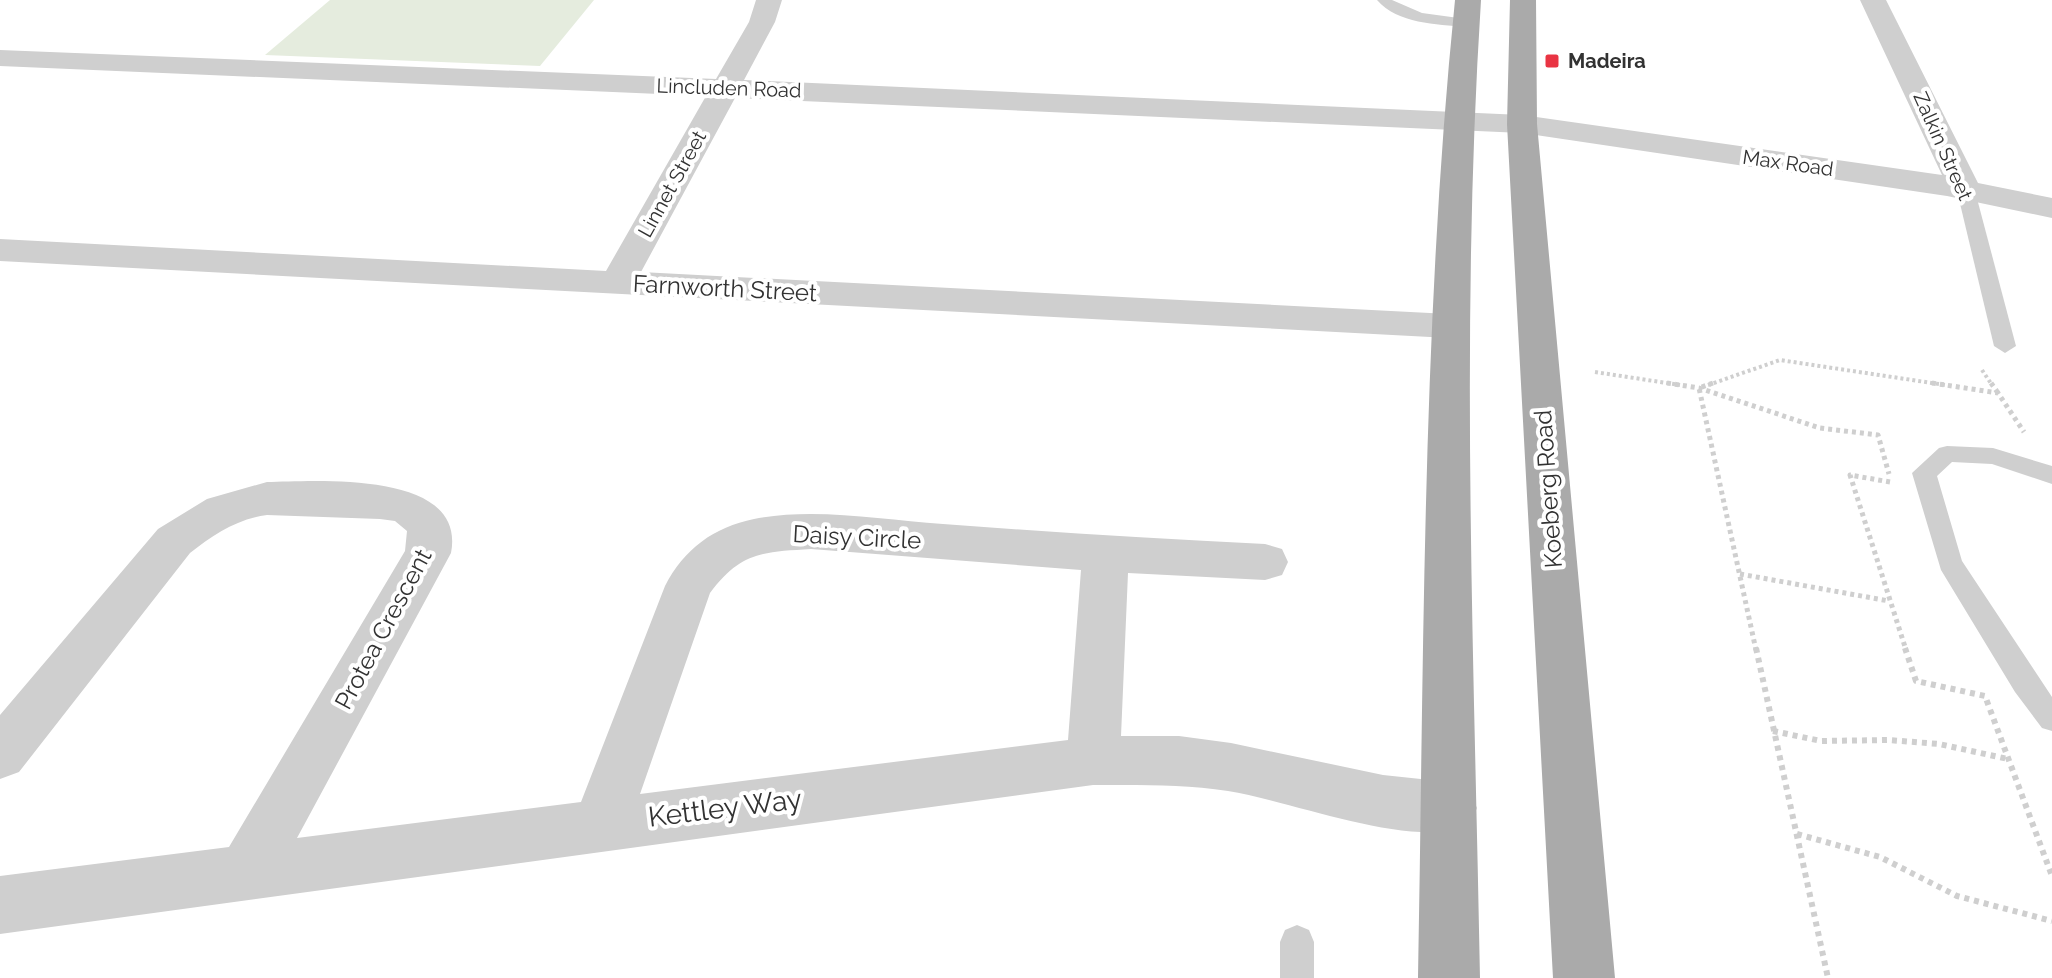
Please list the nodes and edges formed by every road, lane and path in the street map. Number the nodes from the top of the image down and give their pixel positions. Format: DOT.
graph roads {
  1 [pos="769,0"];
  2 [pos="1384,0"];
  3 [pos="1523,0"];
  4 [pos="1873,0"];
  5 [pos="1467,11"];
  6 [pos="0,58"];
  7 [pos="726,88"];
  8 [pos="1458,119"];
  9 [pos="1522,124"];
  10 [pos="1966,191"];
  11 [pos="2052,208"];
  12 [pos="0,250"];
  13 [pos="617,283"];
  14 [pos="1449,326"];
  15 [pos="2005,346"];
  16 [pos="1595,372"];
  17 [pos="1699,388"];
  18 [pos="2028,438"];
  19 [pos="2052,475"];
  20 [pos="1106,554"];
  21 [pos="1265,562"];
  22 [pos="1740,573"];
  23 [pos="1889,601"];
  24 [pos="2052,719"];
  25 [pos="1773,731"];
  26 [pos="0,755"];
  27 [pos="2009,759"];
  28 [pos="1093,761"];
  29 [pos="1449,808"];
  30 [pos="601,824"];
  31 [pos="1796,834"];
  32 [pos="245,875"];
  33 [pos="2052,876"];
  34 [pos="0,905"];
  35 [pos="2052,921"];
  36 [pos="1297,942"];
  37 [pos="1297,978"];
  38 [pos="1449,978"];
  39 [pos="1584,978"];
  40 [pos="1828,978"];
  1 -- 7 [label="street, Linnet Street"];
  2 -- 5 [label="lane"];
  3 -- 9 [label="main road, Koeberg Road"];
  4 -- 10 [label="street, Zalkin Street"];
  5 -- 8 [label="main road"];
  6 -- 7 [label="street, Lincluden Road"];
  7 -- 8 [label="street, Lincluden Road"];
  7 -- 13 [label="street, Linnet Street"];
  8 -- 9 [label="street, Lincluden Road"];
  8 -- 14 [label="main road"];
  9 -- 10 [label="street, Max Road"];
  9 -- 39 [label="main road, Koeberg Road"];
  10 -- 11 [label="street, Max Road"];
  10 -- 15 [label="lane, Zalkin Street"];
  12 -- 13 [label="street, Farnworth Street"];
  13 -- 14 [label="street, Farnworth Street"];
  14 -- 29 [label="main road"];
  16 -- 17 [label="path"];
  17 -- 18 [label="path"];
  17 -- 22 [label="path"];
  17 -- 23 [label="path"];
  19 -- 24 [label="lane"];
  20 -- 21 [label="street, Daisy Circle"];
  20 -- 28 [label="street"];
  20 -- 30 [label="street, Daisy Circle"];
  22 -- 23 [label="path"];
  22 -- 25 [label="path"];
  23 -- 27 [label="path"];
  25 -- 27 [label="path"];
  25 -- 31 [label="path"];
  26 -- 32 [label="street, Protea Crescent"];
  27 -- 33 [label="path"];
  28 -- 29 [label="street, Kettley Way"];
  28 -- 30 [label="street, Kettley Way"];
  29 -- 38 [label="main road"];
  30 -- 32 [label="street, Kettley Way"];
  31 -- 35 [label="path"];
  31 -- 40 [label="path"];
  32 -- 34 [label="street, Kettley Way"];
  36 -- 37 [label="lane"];
}
